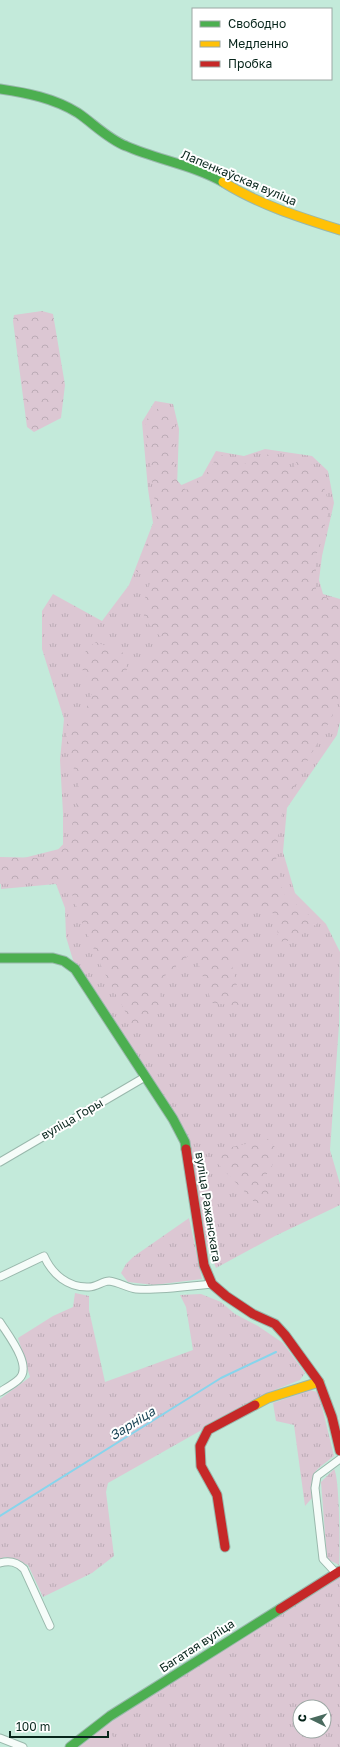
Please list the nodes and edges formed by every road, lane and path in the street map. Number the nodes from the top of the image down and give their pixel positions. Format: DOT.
graph roads {
  1 [pos="0,89"];
  2 [pos="340,230"];
  3 [pos="0,958"];
  4 [pos="145,1077"];
  5 [pos="0,1162"];
  6 [pos="0,1277"];
  7 [pos="212,1284"];
  8 [pos="0,1322"];
  9 [pos="319,1382"];
  10 [pos="0,1392"];
  11 [pos="340,1446"];
  12 [pos="340,1459"];
  13 [pos="225,1547"];
  14 [pos="0,1563"];
  15 [pos="338,1572"];
  16 [pos="50,1626"];
  17 [pos="0,1738"];
  18 [pos="22,1747"];
  19 [pos="70,1747"];
  1 -- 2 [label="street, Лапенкаўская вуліца"];
  3 -- 4 [label="street, вуліца Ражанскага"];
  4 -- 5 [label="street, вуліца Горы"];
  4 -- 7 [label="street, вуліца Ражанскага"];
  6 -- 7 [label="street"];
  7 -- 9 [label="street, вуліца Ражанскага"];
  8 -- 10 [label="street"];
  9 -- 11 [label="street, вуліца Ражанскага"];
  9 -- 13 [label="street"];
  12 -- 15 [label="street"];
  14 -- 16 [label="street"];
  15 -- 19 [label="street, Багатая вуліца"];
  17 -- 18 [label="street"];
}
